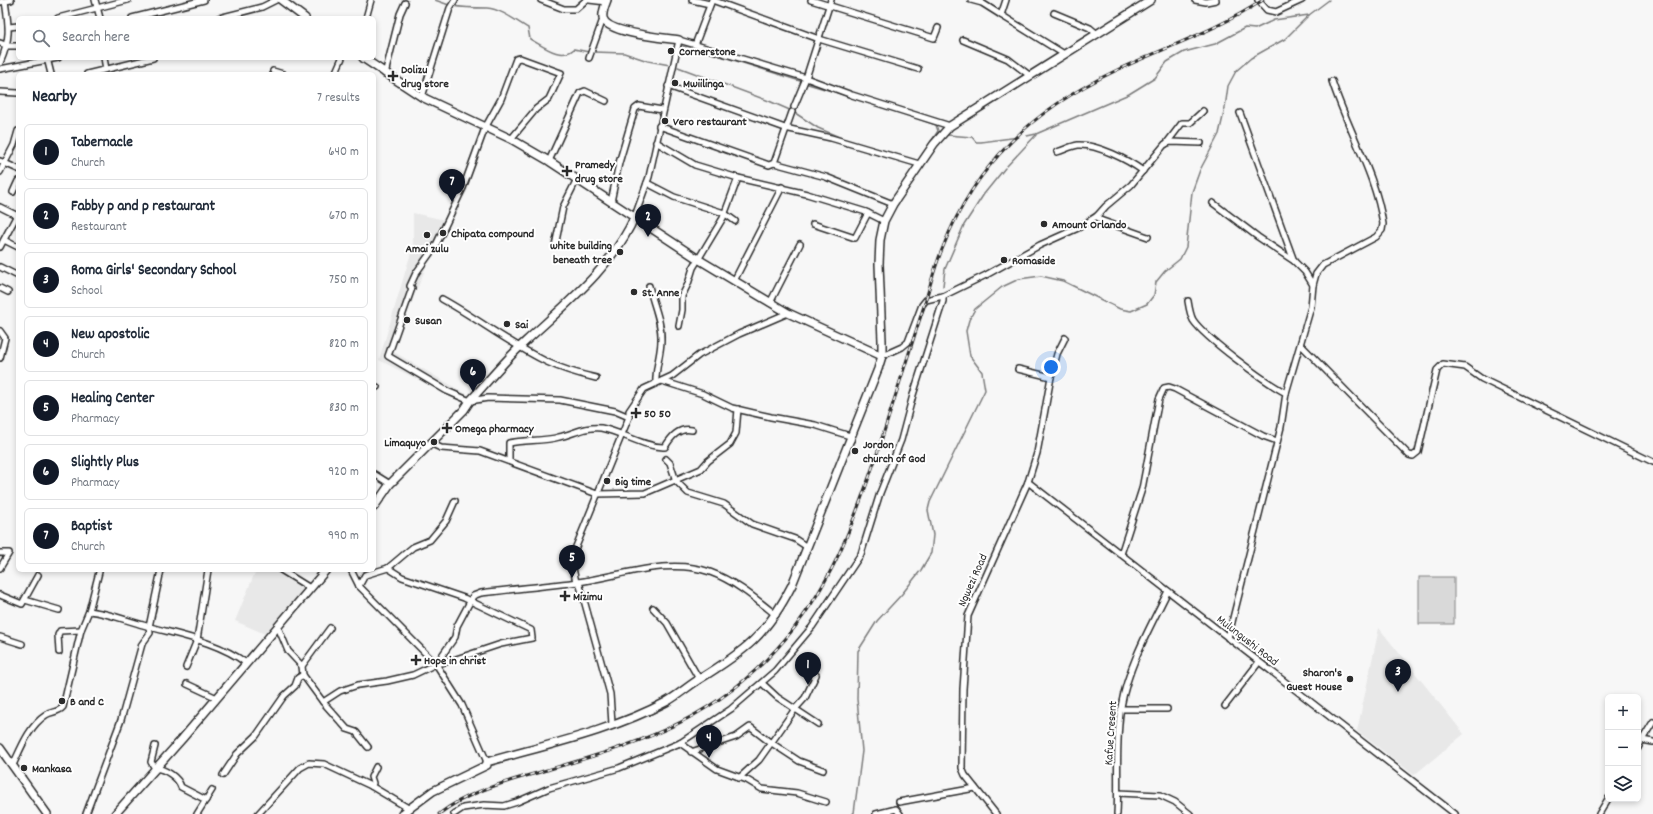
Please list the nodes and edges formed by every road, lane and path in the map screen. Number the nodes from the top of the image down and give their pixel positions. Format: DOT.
graph roads {
  1 [pos="11,0"];
  2 [pos="95,0"];
  3 [pos="128,0"];
  4 [pos="204,0"];
  5 [pos="276,0"];
  6 [pos="281,0"];
  7 [pos="371,0"];
  8 [pos="455,0"];
  9 [pos="541,0"];
  10 [pos="586,0"];
  11 [pos="589,0"];
  12 [pos="692,0"];
  13 [pos="811,0"];
  14 [pos="971,0"];
  15 [pos="1006,0"];
  16 [pos="1151,0"];
  17 [pos="1195,0"];
  18 [pos="1216,0"];
  19 [pos="1258,0"];
  20 [pos="1302,0"];
  21 [pos="607,1"];
  22 [pos="711,1"];
  23 [pos="2,2"];
  24 [pos="405,3"];
  25 [pos="830,3"];
  26 [pos="97,7"];
  27 [pos="1054,13"];
  28 [pos="154,15"];
  29 [pos="1001,15"];
  30 [pos="65,16"];
  31 [pos="99,16"];
  32 [pos="227,16"];
  33 [pos="302,16"];
  34 [pos="367,16"];
  35 [pos="603,19"];
  36 [pos="16,26"];
  37 [pos="9,28"];
  38 [pos="938,28"];
  39 [pos="1097,34"];
  40 [pos="819,39"];
  41 [pos="679,40"];
  42 [pos="963,40"];
  43 [pos="0,43"];
  44 [pos="695,45"];
  45 [pos="8,46"];
  46 [pos="16,46"];
  47 [pos="1064,54"];
  48 [pos="589,58"];
  49 [pos="42,60"];
  50 [pos="47,60"];
  51 [pos="104,60"];
  52 [pos="144,60"];
  53 [pos="341,60"];
  54 [pos="366,60"];
  55 [pos="0,63"];
  56 [pos="0,69"];
  57 [pos="106,69"];
  58 [pos="918,69"];
  59 [pos="273,70"];
  60 [pos="50,72"];
  61 [pos="95,72"];
  62 [pos="278,72"];
  63 [pos="336,72"];
  64 [pos="385,74"];
  65 [pos="1029,75"];
  66 [pos="806,78"];
  67 [pos="1332,81"];
  68 [pos="668,86"];
  69 [pos="0,92"];
  70 [pos="16,93"];
  71 [pos="422,97"];
  72 [pos="606,102"];
  73 [pos="662,110"];
  74 [pos="1203,111"];
  75 [pos="1240,113"];
  76 [pos="659,126"];
  77 [pos="950,126"];
  78 [pos="485,128"];
  79 [pos="785,128"];
  80 [pos="16,138"];
  81 [pos="511,139"];
  82 [pos="656,142"];
  83 [pos="1201,143"];
  84 [pos="1165,144"];
  85 [pos="1057,152"];
  86 [pos="549,161"];
  87 [pos="2,162"];
  88 [pos="774,163"];
  89 [pos="919,164"];
  90 [pos="16,168"];
  91 [pos="1143,171"];
  92 [pos="0,172"];
  93 [pos="738,178"];
  94 [pos="577,180"];
  95 [pos="647,182"];
  96 [pos="16,185"];
  97 [pos="782,187"];
  98 [pos="13,192"];
  99 [pos="611,202"];
  100 [pos="1213,203"];
  101 [pos="893,204"];
  102 [pos="0,207"];
  103 [pos="724,213"];
  104 [pos="868,213"];
  105 [pos="16,215"];
  106 [pos="635,216"];
  107 [pos="1097,216"];
  108 [pos="16,217"];
  109 [pos="884,220"];
  110 [pos="735,221"];
  111 [pos="813,224"];
  112 [pos="1148,237"];
  113 [pos="4,240"];
  114 [pos="800,244"];
  115 [pos="16,246"];
  116 [pos="555,246"];
  117 [pos="0,248"];
  118 [pos="698,259"];
  119 [pos="1294,261"];
  120 [pos="0,267"];
  121 [pos="16,275"];
  122 [pos="734,281"];
  123 [pos="1314,285"];
  124 [pos="649,286"];
  125 [pos="0,288"];
  126 [pos="8,292"];
  127 [pos="943,296"];
  128 [pos="442,300"];
  129 [pos="1188,302"];
  130 [pos="770,303"];
  131 [pos="788,314"];
  132 [pos="678,326"];
  133 [pos="0,331"];
  134 [pos="1065,338"];
  135 [pos="1301,345"];
  136 [pos="520,347"];
  137 [pos="882,356"];
  138 [pos="0,358"];
  139 [pos="1018,369"];
  140 [pos="1051,377"];
  141 [pos="596,378"];
  142 [pos="662,381"];
  143 [pos="656,383"];
  144 [pos="1286,393"];
  145 [pos="470,401"];
  146 [pos="738,409"];
  147 [pos="630,417"];
  148 [pos="692,430"];
  149 [pos="622,434"];
  150 [pos="851,441"];
  151 [pos="1277,441"];
  152 [pos="432,444"];
  153 [pos="666,459"];
  154 [pos="509,460"];
  155 [pos="1653,462"];
  156 [pos="376,475"];
  157 [pos="676,481"];
  158 [pos="1028,482"];
  159 [pos="390,484"];
  160 [pos="597,494"];
  161 [pos="454,501"];
  162 [pos="376,504"];
  163 [pos="807,547"];
  164 [pos="0,553"];
  165 [pos="1121,554"];
  166 [pos="0,568"];
  167 [pos="388,568"];
  168 [pos="98,572"];
  169 [pos="161,572"];
  170 [pos="208,572"];
  171 [pos="284,572"];
  172 [pos="324,572"];
  173 [pos="352,572"];
  174 [pos="375,572"];
  175 [pos="376,572"];
  176 [pos="38,575"];
  177 [pos="578,582"];
  178 [pos="359,586"];
  179 [pos="310,588"];
  180 [pos="1168,591"];
  181 [pos="0,595"];
  182 [pos="25,600"];
  183 [pos="470,601"];
  184 [pos="653,608"];
  185 [pos="59,610"];
  186 [pos="89,611"];
  187 [pos="776,616"];
  188 [pos="149,627"];
  189 [pos="278,627"];
  190 [pos="330,628"];
  191 [pos="81,630"];
  192 [pos="0,638"];
  193 [pos="1228,638"];
  194 [pos="197,640"];
  195 [pos="22,644"];
  196 [pos="59,652"];
  197 [pos="1259,662"];
  198 [pos="246,663"];
  199 [pos="436,664"];
  200 [pos="302,666"];
  201 [pos="186,667"];
  202 [pos="303,675"];
  203 [pos="816,675"];
  204 [pos="699,679"];
  205 [pos="187,684"];
  206 [pos="763,684"];
  207 [pos="217,698"];
  208 [pos="323,702"];
  209 [pos="1225,706"];
  210 [pos="795,709"];
  211 [pos="1121,709"];
  212 [pos="1167,709"];
  213 [pos="1653,722"];
  214 [pos="612,724"];
  215 [pos="818,724"];
  216 [pos="1642,740"];
  217 [pos="1653,742"];
  218 [pos="680,743"];
  219 [pos="771,743"];
  220 [pos="155,746"];
  221 [pos="368,747"];
  222 [pos="0,748"];
  223 [pos="691,752"];
  224 [pos="487,762"];
  225 [pos="13,765"];
  226 [pos="376,767"];
  227 [pos="156,768"];
  228 [pos="823,770"];
  229 [pos="223,775"];
  230 [pos="739,778"];
  231 [pos="371,786"];
  232 [pos="974,788"];
  233 [pos="212,790"];
  234 [pos="1118,793"];
  235 [pos="206,800"];
  236 [pos="826,802"];
  237 [pos="899,802"];
  238 [pos="1606,802"];
  239 [pos="408,808"];
  240 [pos="47,814"];
  241 [pos="86,814"];
  242 [pos="115,814"];
  243 [pos="197,814"];
  244 [pos="258,814"];
  245 [pos="402,814"];
  246 [pos="454,814"];
  247 [pos="876,814"];
  248 [pos="900,814"];
  249 [pos="996,814"];
  250 [pos="1117,814"];
  251 [pos="1190,814"];
  252 [pos="1455,814"];
  253 [pos="1599,814"];
  1 -- 23 [label="street"];
  2 -- 26 [label="street"];
  3 -- 26 [label="street"];
  4 -- 28 [label="street"];
  5 -- 32 [label="street"];
  6 -- 33 [label="street"];
  7 -- 34 [label="street"];
  8 -- 71 [label="street"];
  9 -- 10 [label="street"];
  11 -- 21 [label="street"];
  12 -- 22 [label="street"];
  13 -- 25 [label="street"];
  14 -- 29 [label="street"];
  15 -- 29 [label="street"];
  16 -- 39 [label="street"];
  17 -- 18 [label="street"];
  19 -- 20 [label="street"];
  21 -- 35 [label="street"];
  22 -- 40 [label="street"];
  22 -- 44 [label="street"];
  23 -- 37 [label="street"];
  24 -- 64 [label="street"];
  25 -- 38 [label="street"];
  25 -- 40 [label="street"];
  26 -- 30 [label="street"];
  26 -- 31 [label="street"];
  27 -- 39 [label="street"];
  29 -- 47 [label="street"];
  35 -- 41 [label="street"];
  35 -- 48 [label="street"];
  36 -- 37 [label="street"];
  37 -- 45 [label="street"];
  39 -- 47 [label="street"];
  40 -- 58 [label="street"];
  40 -- 66 [label="street"];
  41 -- 44 [label="street"];
  41 -- 68 [label="street"];
  42 -- 65 [label="street"];
  43 -- 45 [label="street"];
  44 -- 66 [label="street"];
  45 -- 46 [label="street"];
  45 -- 55 [label="street"];
  47 -- 65 [label="street"];
  49 -- 56 [label="street"];
  50 -- 60 [label="street"];
  51 -- 57 [label="street"];
  52 -- 57 [label="street"];
  53 -- 63 [label="street"];
  54 -- 64 [label="street"];
  57 -- 61 [label="street"];
  59 -- 62 [label="street"];
  64 -- 71 [label="street"];
  65 -- 77 [label="street"];
  66 -- 77 [label="street"];
  66 -- 79 [label="street"];
  67 -- 123 [label="street"];
  68 -- 73 [label="street"];
  68 -- 79 [label="street"];
  69 -- 70 [label="street"];
  71 -- 78 [label="street"];
  72 -- 86 [label="street"];
  73 -- 76 [label="street"];
  73 -- 99 [label="street"];
  74 -- 84 [label="street"];
  75 -- 119 [label="street"];
  76 -- 82 [label="street"];
  76 -- 88 [label="street"];
  77 -- 89 [label="street"];
  78 -- 81 [label="street"];
  78 -- 81 [label="street"];
  78 -- 145 [label="street"];
  79 -- 88 [label="street"];
  79 -- 89 [label="street"];
  80 -- 87 [label="street"];
  81 -- 86 [label="street"];
  82 -- 93 [label="street"];
  82 -- 95 [label="street"];
  83 -- 84 [label="street"];
  84 -- 91 [label="street"];
  85 -- 91 [label="street"];
  86 -- 94 [label="street"];
  87 -- 90 [label="street"];
  87 -- 92 [label="street"];
  88 -- 101 [label="street"];
  89 -- 101 [label="street"];
  91 -- 107 [label="street"];
  93 -- 97 [label="street"];
  93 -- 103 [label="street"];
  94 -- 99 [label="street"];
  94 -- 116 [label="street"];
  95 -- 103 [label="street"];
  95 -- 106 [label="street"];
  96 -- 98 [label="street"];
  97 -- 104 [label="street"];
  97 -- 122 [label="street"];
  99 -- 106 [label="street"];
  100 -- 119 [label="street"];
  101 -- 109 [label="street"];
  102 -- 105 [label="street"];
  103 -- 110 [label="street"];
  103 -- 118 [label="street"];
  104 -- 109 [label="street"];
  104 -- 111 [label="street"];
  106 -- 118 [label="street"];
  106 -- 136 [label="street"];
  107 -- 112 [label="street"];
  107 -- 127 [label="street"];
  108 -- 113 [label="street"];
  109 -- 137 [label="street"];
  113 -- 115 [label="street"];
  113 -- 117 [label="street"];
  114 -- 130 [label="street"];
  118 -- 122 [label="street"];
  118 -- 132 [label="street"];
  119 -- 123 [label="street"];
  120 -- 121 [label="street"];
  122 -- 130 [label="street"];
  123 -- 135 [label="street"];
  124 -- 143 [label="street"];
  125 -- 126 [label="street"];
  127 -- 137 [label="street"];
  127 -- 206 [label="street"];
  128 -- 136 [label="street"];
  129 -- 144 [label="street"];
  130 -- 131 [label="street"];
  131 -- 137 [label="street"];
  131 -- 142 [label="street"];
  133 -- 138 [label="street"];
  134 -- 140 [label="street, Ngwezi Road"];
  135 -- 144 [label="street"];
  135 -- 155 [label="street"];
  136 -- 141 [label="street"];
  136 -- 145 [label="street"];
  137 -- 150 [label="street"];
  139 -- 140 [label="street"];
  140 -- 158 [label="street, Ngwezi Road"];
  142 -- 143 [label="street"];
  142 -- 146 [label="street"];
  143 -- 147 [label="street"];
  144 -- 151 [label="street"];
  145 -- 147 [label="street"];
  145 -- 152 [label="street"];
  146 -- 150 [label="street"];
  146 -- 157 [label="street"];
  147 -- 149 [label="street"];
  148 -- 149 [label="street"];
  149 -- 154 [label="street"];
  149 -- 160 [label="street"];
  150 -- 163 [label="street"];
  151 -- 165 [label="street"];
  151 -- 193 [label="street"];
  152 -- 154 [label="street"];
  152 -- 159 [label="street"];
  153 -- 157 [label="street"];
  154 -- 160 [label="street"];
  156 -- 159 [label="street"];
  157 -- 160 [label="street"];
  157 -- 163 [label="street"];
  158 -- 165 [label="street, Mulungushi Road"];
  158 -- 232 [label="street, Ngwezi Road"];
  159 -- 162 [label="street"];
  160 -- 177 [label="street"];
  161 -- 167 [label="street"];
  163 -- 187 [label="street"];
  164 -- 166 [label="street"];
  165 -- 180 [label="street, Mulungushi Road"];
  167 -- 175 [label="street"];
  167 -- 183 [label="street"];
  168 -- 186 [label="street"];
  169 -- 188 [label="street"];
  170 -- 194 [label="street"];
  171 -- 179 [label="street"];
  172 -- 179 [label="street"];
  173 -- 178 [label="street"];
  174 -- 178 [label="street"];
  176 -- 182 [label="street"];
  177 -- 183 [label="street"];
  177 -- 187 [label="street"];
  177 -- 214 [label="street"];
  178 -- 199 [label="street"];
  179 -- 189 [label="street"];
  180 -- 193 [label="street, Mulungushi Road"];
  180 -- 211 [label="street, Kafue Cresent"];
  181 -- 182 [label="street"];
  182 -- 185 [label="street"];
  183 -- 199 [label="street"];
  183 -- 199 [label="street"];
  184 -- 204 [label="street"];
  186 -- 188 [label="street"];
  186 -- 191 [label="street"];
  187 -- 204 [label="street"];
  188 -- 194 [label="street"];
  188 -- 241 [label="street"];
  189 -- 198 [label="street"];
  189 -- 200 [label="street"];
  190 -- 200 [label="street"];
  191 -- 196 [label="street"];
  191 -- 225 [label="street"];
  192 -- 195 [label="street"];
  193 -- 197 [label="street, Mulungushi Road"];
  194 -- 198 [label="street"];
  194 -- 201 [label="street"];
  197 -- 209 [label="street"];
  197 -- 252 [label="street, Mulungushi Road"];
  198 -- 207 [label="street"];
  199 -- 208 [label="street"];
  199 -- 224 [label="street"];
  200 -- 202 [label="street"];
  202 -- 208 [label="street"];
  202 -- 229 [label="street"];
  203 -- 210 [label="street"];
  204 -- 214 [label="street"];
  205 -- 207 [label="street"];
  206 -- 210 [label="street"];
  206 -- 218 [label="street"];
  207 -- 227 [label="street"];
  208 -- 221 [label="street"];
  210 -- 215 [label="street"];
  210 -- 219 [label="street"];
  211 -- 212 [label="street"];
  211 -- 234 [label="street, Kafue Cresent"];
  213 -- 216 [label="street"];
  214 -- 224 [label="street"];
  216 -- 217 [label="street"];
  218 -- 223 [label="street"];
  218 -- 246 [label="street"];
  219 -- 223 [label="street"];
  219 -- 228 [label="street"];
  219 -- 230 [label="street"];
  220 -- 227 [label="street"];
  222 -- 225 [label="street"];
  223 -- 230 [label="street"];
  224 -- 239 [label="street"];
  225 -- 240 [label="street"];
  226 -- 231 [label="street"];
  227 -- 235 [label="street"];
  227 -- 242 [label="street"];
  230 -- 236 [label="street"];
  231 -- 239 [label="street"];
  231 -- 244 [label="street"];
  232 -- 237 [label="street"];
  232 -- 249 [label="street, Ngwezi Road"];
  233 -- 235 [label="street"];
  234 -- 250 [label="street, Kafue Cresent"];
  234 -- 251 [label="street"];
  235 -- 243 [label="street"];
  238 -- 253 [label="street"];
  239 -- 245 [label="street"];
  247 -- 248 [label="street"];
}
